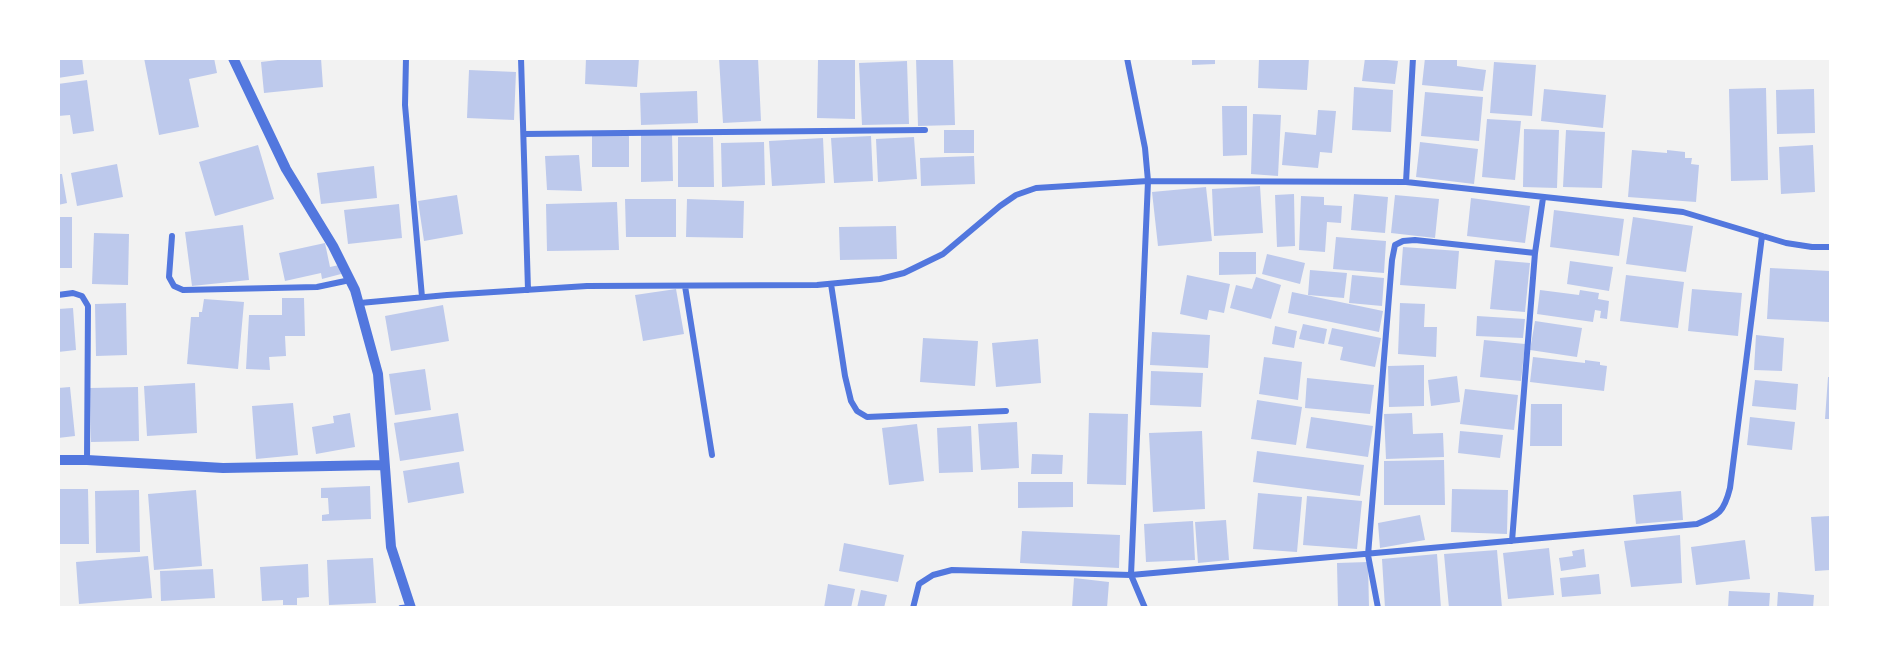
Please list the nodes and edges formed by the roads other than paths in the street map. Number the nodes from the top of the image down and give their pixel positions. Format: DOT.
graph roads {
  1 [pos="233,58"];
  2 [pos="406,58"];
  3 [pos="521,58"];
  4 [pos="1127,58"];
  5 [pos="1413,58"];
  6 [pos="925,130"];
  7 [pos="524,134"];
  8 [pos="1148,181"];
  9 [pos="1406,182"];
  10 [pos="1543,198"];
  11 [pos="172,236"];
  12 [pos="1762,236"];
  13 [pos="1830,247"];
  14 [pos="1535,253"];
  15 [pos="350,280"];
  16 [pos="831,284"];
  17 [pos="686,286"];
  18 [pos="528,290"];
  19 [pos="58,295"];
  20 [pos="422,297"];
  21 [pos="360,303"];
  22 [pos="1006,411"];
  23 [pos="712,455"];
  24 [pos="58,460"];
  25 [pos="87,460"];
  26 [pos="383,465"];
  27 [pos="1512,541"];
  28 [pos="1368,555"];
  29 [pos="1131,575"];
  30 [pos="411,607"];
  31 [pos="400,608"];
  32 [pos="913,608"];
  33 [pos="1145,608"];
  34 [pos="1378,608"];
  1 -- 15 [label="street"];
  2 -- 20 [label="street"];
  3 -- 7 [label="street"];
  4 -- 8 [label="street"];
  5 -- 9 [label="street"];
  6 -- 7 [label="street"];
  7 -- 18 [label="street"];
  8 -- 9 [label="street"];
  8 -- 16 [label="street"];
  8 -- 29 [label="street"];
  9 -- 10 [label="street"];
  10 -- 12 [label="street"];
  10 -- 14 [label="street"];
  11 -- 15 [label="street"];
  12 -- 13 [label="street"];
  12 -- 27 [label="street"];
  14 -- 27 [label="street"];
  14 -- 28 [label="street"];
  15 -- 21 [label="street"];
  16 -- 17 [label="street"];
  16 -- 22 [label="street"];
  17 -- 18 [label="street"];
  17 -- 23 [label="street"];
  18 -- 20 [label="street"];
  19 -- 25 [label="street"];
  20 -- 21 [label="street"];
  21 -- 26 [label="street"];
  24 -- 25 [label="street"];
  25 -- 26 [label="street"];
  26 -- 30 [label="street"];
  27 -- 28 [label="street"];
  28 -- 29 [label="street"];
  28 -- 34 [label="street"];
  29 -- 32 [label="street"];
  29 -- 33 [label="street"];
  30 -- 31 [label="street"];
}
